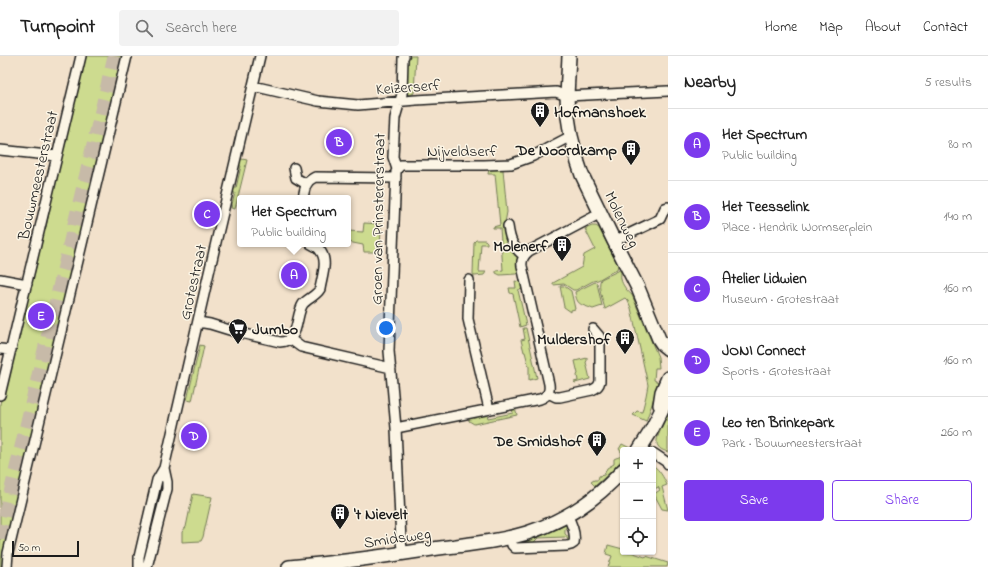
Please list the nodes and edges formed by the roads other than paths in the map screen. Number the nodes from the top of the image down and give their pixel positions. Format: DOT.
graph roads {
  1 [pos="81,56"];
  2 [pos="127,56"];
  3 [pos="260,56"];
  4 [pos="404,56"];
  5 [pos="568,56"];
  6 [pos="253,86"];
  7 [pos="668,91"];
  8 [pos="567,96"];
  9 [pos="399,101"];
  10 [pos="571,136"];
  11 [pos="0,150"];
  12 [pos="57,156"];
  13 [pos="294,168"];
  14 [pos="396,173"];
  15 [pos="306,184"];
  16 [pos="304,195"];
  17 [pos="668,207"];
  18 [pos="601,213"];
  19 [pos="508,226"];
  20 [pos="614,241"];
  21 [pos="316,247"];
  22 [pos="524,256"];
  23 [pos="0,279"];
  24 [pos="469,280"];
  25 [pos="27,284"];
  26 [pos="198,322"];
  27 [pos="593,329"];
  28 [pos="290,339"];
  29 [pos="0,349"];
  30 [pos="668,349"];
  31 [pos="11,350"];
  32 [pos="391,368"];
  33 [pos="668,378"];
  34 [pos="548,393"];
  35 [pos="0,395"];
  36 [pos="668,397"];
  37 [pos="489,408"];
  38 [pos="654,426"];
  39 [pos="396,428"];
  40 [pos="647,447"];
  41 [pos="656,455"];
  42 [pos="668,463"];
  43 [pos="164,468"];
  44 [pos="620,473"];
  45 [pos="567,515"];
  46 [pos="146,526"];
  47 [pos="157,528"];
  48 [pos="510,537"];
  49 [pos="403,553"];
  50 [pos="363,563"];
  51 [pos="7,567"];
  52 [pos="139,567"];
  53 [pos="147,567"];
  54 [pos="289,567"];
  1 -- 12 [label="street, Bouwmeesterstraat"];
  2 -- 51 [label="street"];
  3 -- 6 [label="street, Grotestraat"];
  4 -- 9 [label="street, Groen van Prinstererstraat"];
  5 -- 8 [label="main road, Molenweg"];
  6 -- 9 [label="street, Keizerserf"];
  6 -- 26 [label="street, Grotestraat"];
  7 -- 8 [label="street, Keizerserf"];
  8 -- 9 [label="street, Keizerserf"];
  8 -- 10 [label="main road, Molenweg"];
  9 -- 14 [label="street, Groen van Prinstererstraat"];
  10 -- 14 [label="street, Nijveldserf"];
  10 -- 18 [label="main road, Molenweg"];
  11 -- 12 [label="street"];
  12 -- 25 [label="street, Bouwmeesterstraat"];
  13 -- 15 [label="street"];
  14 -- 15 [label="street, Nijveldserf"];
  14 -- 32 [label="street, Groen van Prinstererstraat"];
  15 -- 16 [label="street"];
  17 -- 20 [label="street"];
  18 -- 20 [label="main road, Molenweg"];
  18 -- 22 [label="street"];
  19 -- 22 [label="street"];
  20 -- 30 [label="main road, Molenweg"];
  21 -- 28 [label="street"];
  22 -- 34 [label="street"];
  23 -- 25 [label="street"];
  24 -- 37 [label="street"];
  25 -- 31 [label="street, Bouwmeesterstraat"];
  26 -- 28 [label="street"];
  26 -- 43 [label="street, Grotestraat"];
  27 -- 34 [label="street"];
  28 -- 32 [label="street"];
  29 -- 31 [label="street"];
  31 -- 35 [label="street, Bouwmeesterstraat"];
  32 -- 39 [label="street, Groen van Prinstererstraat"];
  33 -- 38 [label="main road"];
  34 -- 37 [label="street"];
  36 -- 38 [label="main road"];
  37 -- 39 [label="street"];
  38 -- 40 [label="main road"];
  39 -- 49 [label="street, Groen van Prinstererstraat"];
  41 -- 42 [label="street"];
  43 -- 46 [label="street, Grotestraat"];
  43 -- 47 [label="street, Grotestraat"];
  44 -- 45 [label="main road, Smidsweg"];
  45 -- 48 [label="main road, Smidsweg"];
  45 -- 48 [label="street"];
  46 -- 47 [label="street"];
  46 -- 52 [label="street, Grotestraat"];
  47 -- 53 [label="street, Grotestraat"];
  48 -- 49 [label="main road, Smidsweg"];
  49 -- 50 [label="main road, Smidsweg"];
  50 -- 54 [label="main road, Smidsweg"];
}
